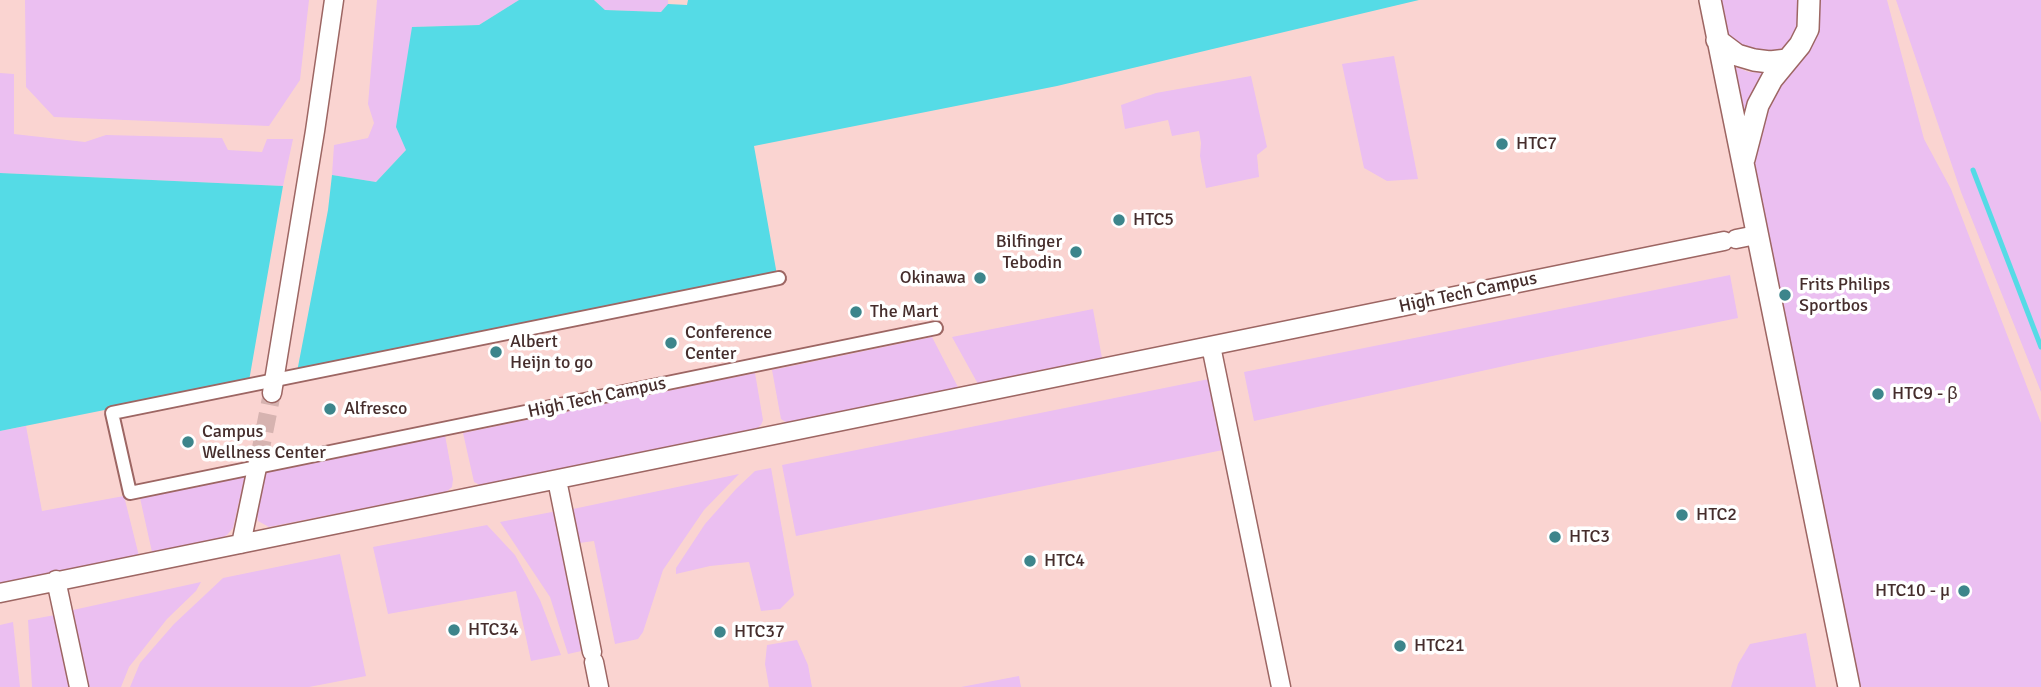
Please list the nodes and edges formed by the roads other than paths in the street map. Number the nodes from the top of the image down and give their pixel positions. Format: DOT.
graph roads {
  1 [pos="334,0"];
  2 [pos="1710,0"];
  3 [pos="1809,0"];
  4 [pos="1717,40"];
  5 [pos="1787,60"];
  6 [pos="1742,166"];
  7 [pos="1739,238"];
  8 [pos="779,278"];
  9 [pos="936,328"];
  10 [pos="1211,346"];
  11 [pos="274,387"];
  12 [pos="258,463"];
  13 [pos="557,480"];
  14 [pos="241,544"];
  15 [pos="56,580"];
  16 [pos="0,593"];
  17 [pos="79,687"];
  18 [pos="599,687"];
  19 [pos="1281,687"];
  20 [pos="1849,687"];
  1 -- 11 [label="street"];
  2 -- 4 [label="street"];
  3 -- 5 [label="street"];
  4 -- 5 [label="street"];
  4 -- 6 [label="street"];
  5 -- 6 [label="street"];
  6 -- 7 [label="street"];
  7 -- 10 [label="street, High Tech Campus"];
  7 -- 20 [label="street"];
  8 -- 11 [label="street, High Tech Campus"];
  9 -- 12 [label="street, High Tech Campus"];
  10 -- 13 [label="street, High Tech Campus"];
  10 -- 19 [label="street"];
  11 -- 12 [label="street, High Tech Campus"];
  12 -- 14 [label="street"];
  13 -- 14 [label="street, High Tech Campus"];
  13 -- 18 [label="street"];
  14 -- 15 [label="street, High Tech Campus"];
  15 -- 16 [label="street, High Tech Campus"];
  15 -- 17 [label="street"];
}
